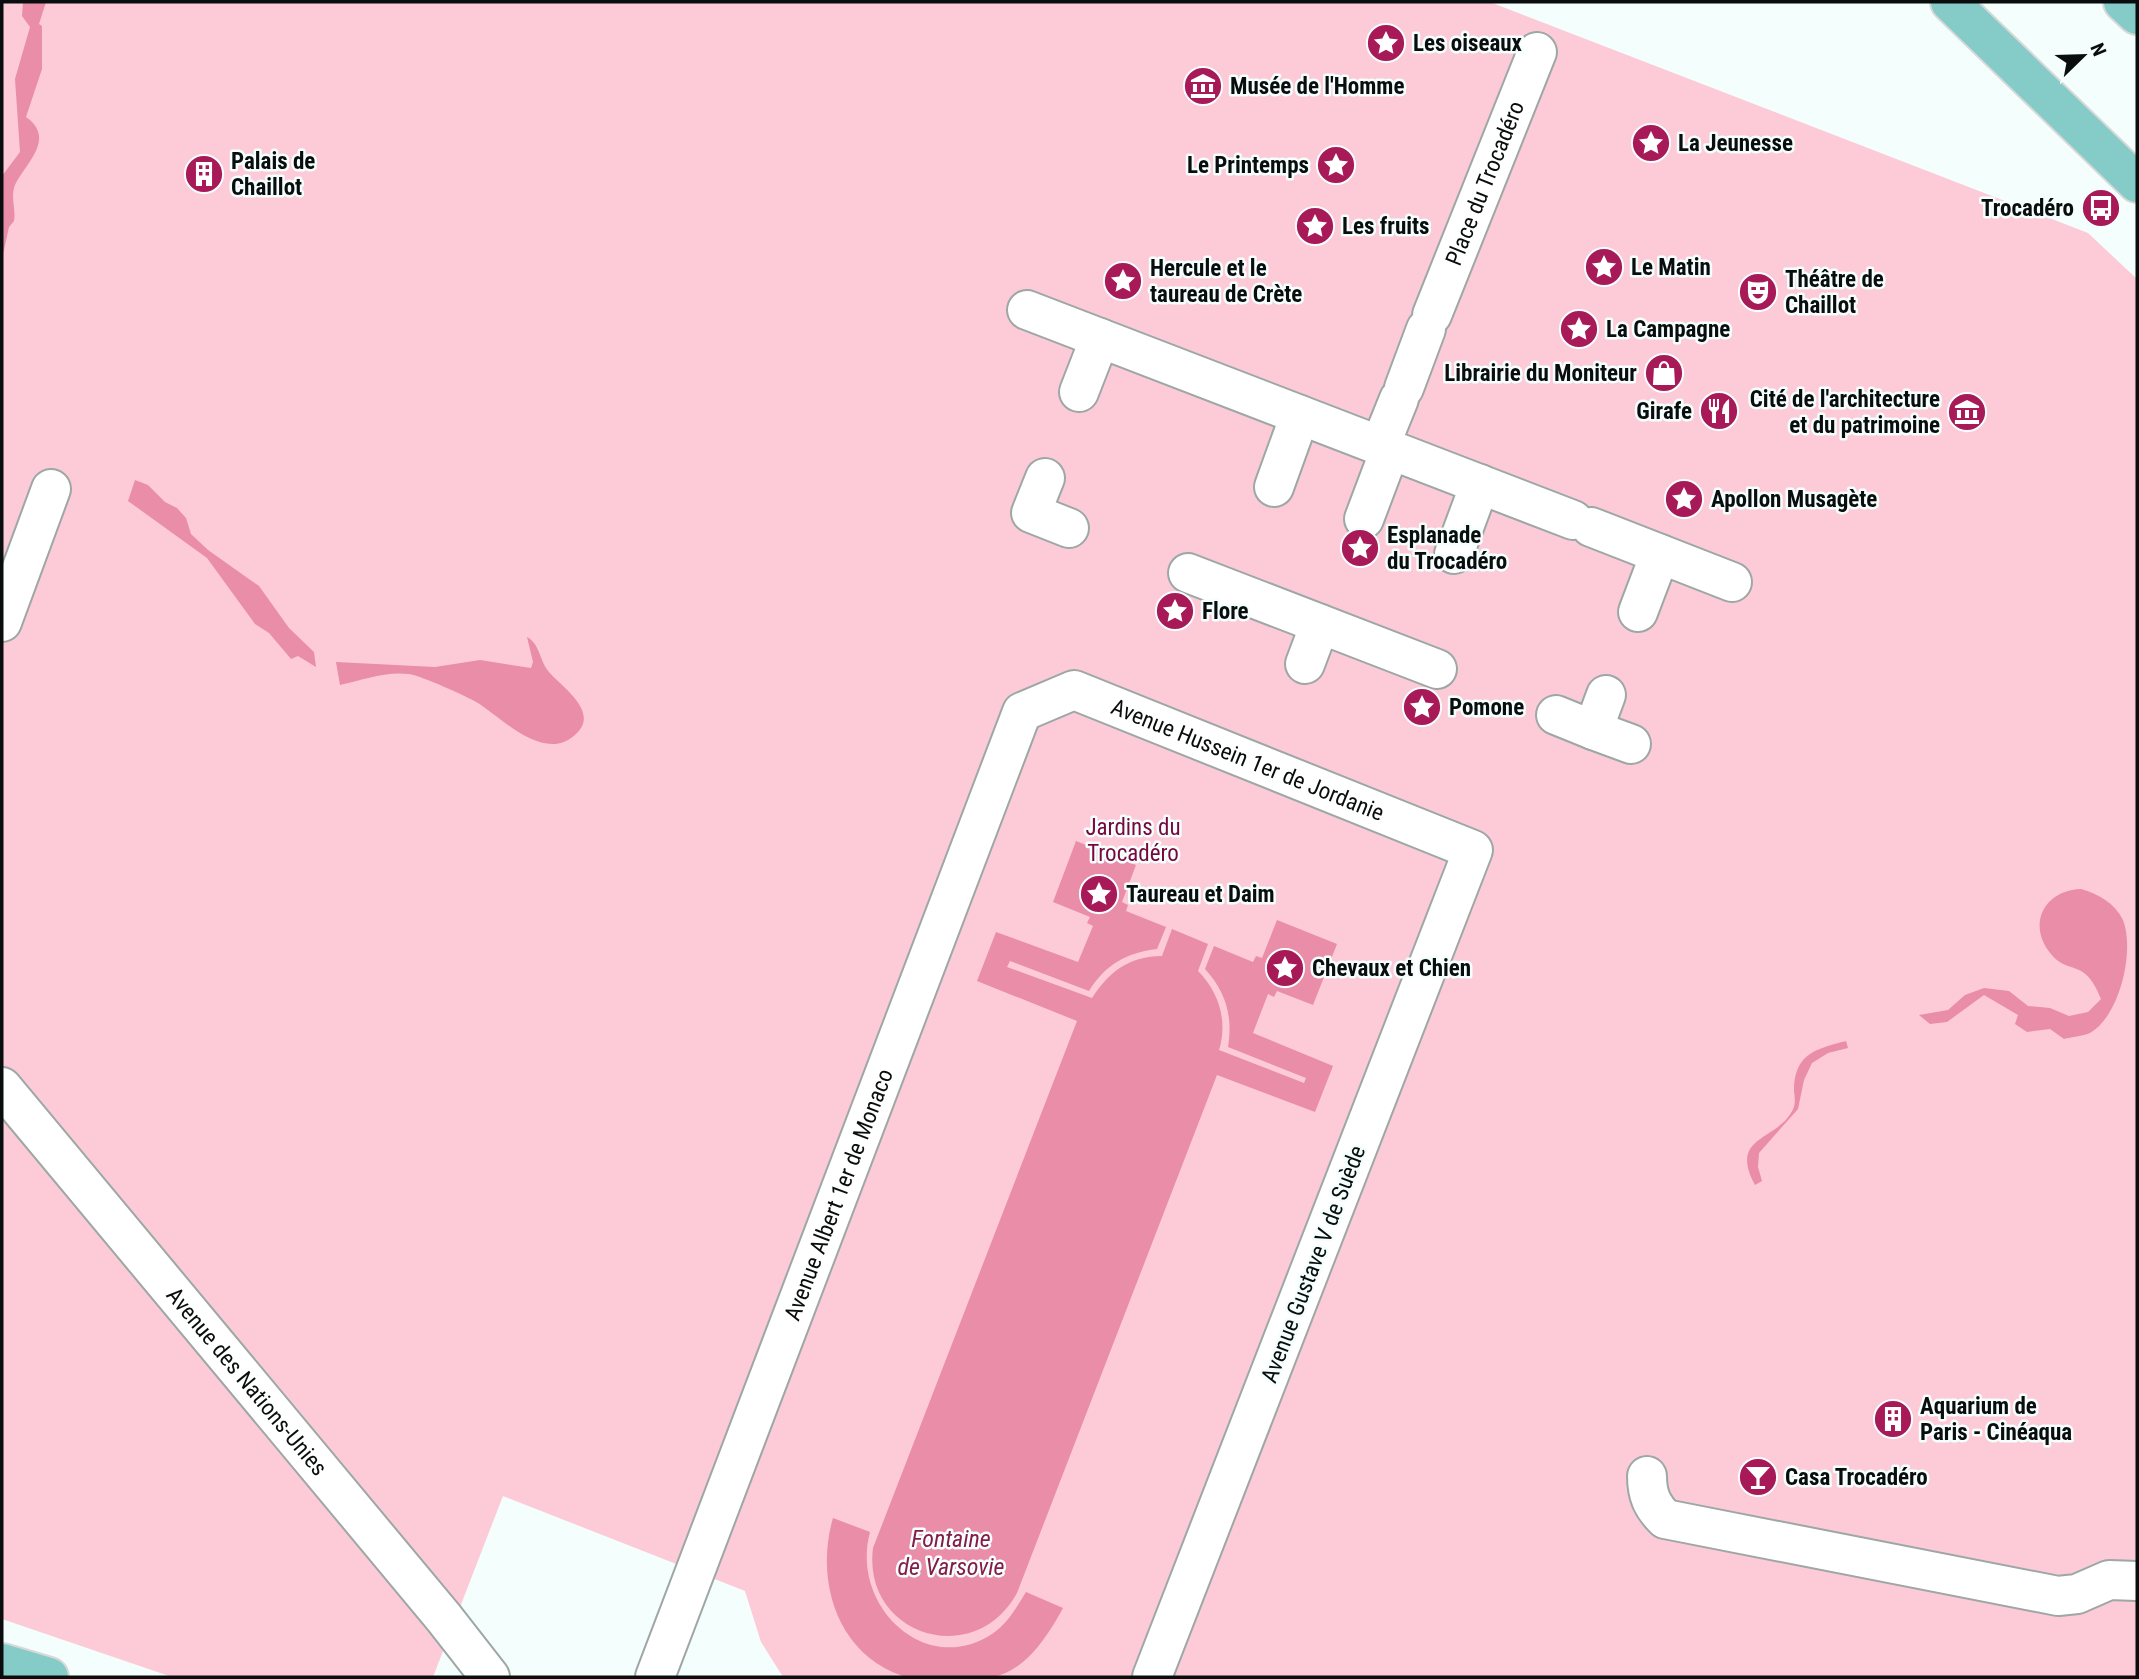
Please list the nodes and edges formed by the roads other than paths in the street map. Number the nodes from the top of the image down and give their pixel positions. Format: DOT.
graph roads {
  1 [pos="1950,2"];
  2 [pos="2123,2"];
  3 [pos="2137,15"];
  4 [pos="1537,52"];
  5 [pos="2137,183"];
  6 [pos="1027,310"];
  7 [pos="1100,338"];
  8 [pos="1079,392"];
  9 [pos="1300,415"];
  10 [pos="1385,448"];
  11 [pos="1045,478"];
  12 [pos="1480,484"];
  13 [pos="1274,487"];
  14 [pos="51,489"];
  15 [pos="1364,519"];
  16 [pos="1069,528"];
  17 [pos="1454,554"];
  18 [pos="1660,554"];
  19 [pos="1188,573"];
  20 [pos="1732,582"];
  21 [pos="1638,612"];
  22 [pos="2,622"];
  23 [pos="1320,624"];
  24 [pos="1305,664"];
  25 [pos="1437,669"];
  26 [pos="1022,712"];
  27 [pos="1556,715"];
  28 [pos="1631,744"];
  29 [pos="1473,850"];
  30 [pos="2,1087"];
  31 [pos="1647,1476"];
  32 [pos="2137,1581"];
  33 [pos="2,1663"];
  34 [pos="49,1677"];
  35 [pos="490,1677"];
  36 [pos="656,1677"];
  37 [pos="1152,1677"];
  1 -- 5 [label="main road"];
  2 -- 3 [label="main road"];
  4 -- 10 [label="street, Place du Trocadéro"];
  6 -- 7 [label="street"];
  7 -- 8 [label="street"];
  7 -- 9 [label="street"];
  9 -- 10 [label="street"];
  9 -- 13 [label="street"];
  10 -- 12 [label="street"];
  10 -- 15 [label="street, Place du Trocadéro"];
  11 -- 16 [label="street"];
  12 -- 17 [label="street"];
  12 -- 18 [label="street"];
  14 -- 22 [label="street"];
  18 -- 20 [label="street"];
  18 -- 21 [label="street"];
  19 -- 23 [label="street"];
  23 -- 24 [label="street"];
  23 -- 25 [label="street"];
  26 -- 29 [label="street, Avenue Hussein 1er de Jordanie"];
  26 -- 36 [label="street, Avenue Albert 1er de Monaco"];
  27 -- 28 [label="street"];
  29 -- 37 [label="street, Avenue Gustave V de Suède"];
  30 -- 35 [label="street, Avenue des Nations-Unies"];
  31 -- 32 [label="street"];
  33 -- 34 [label="main road"];
}
